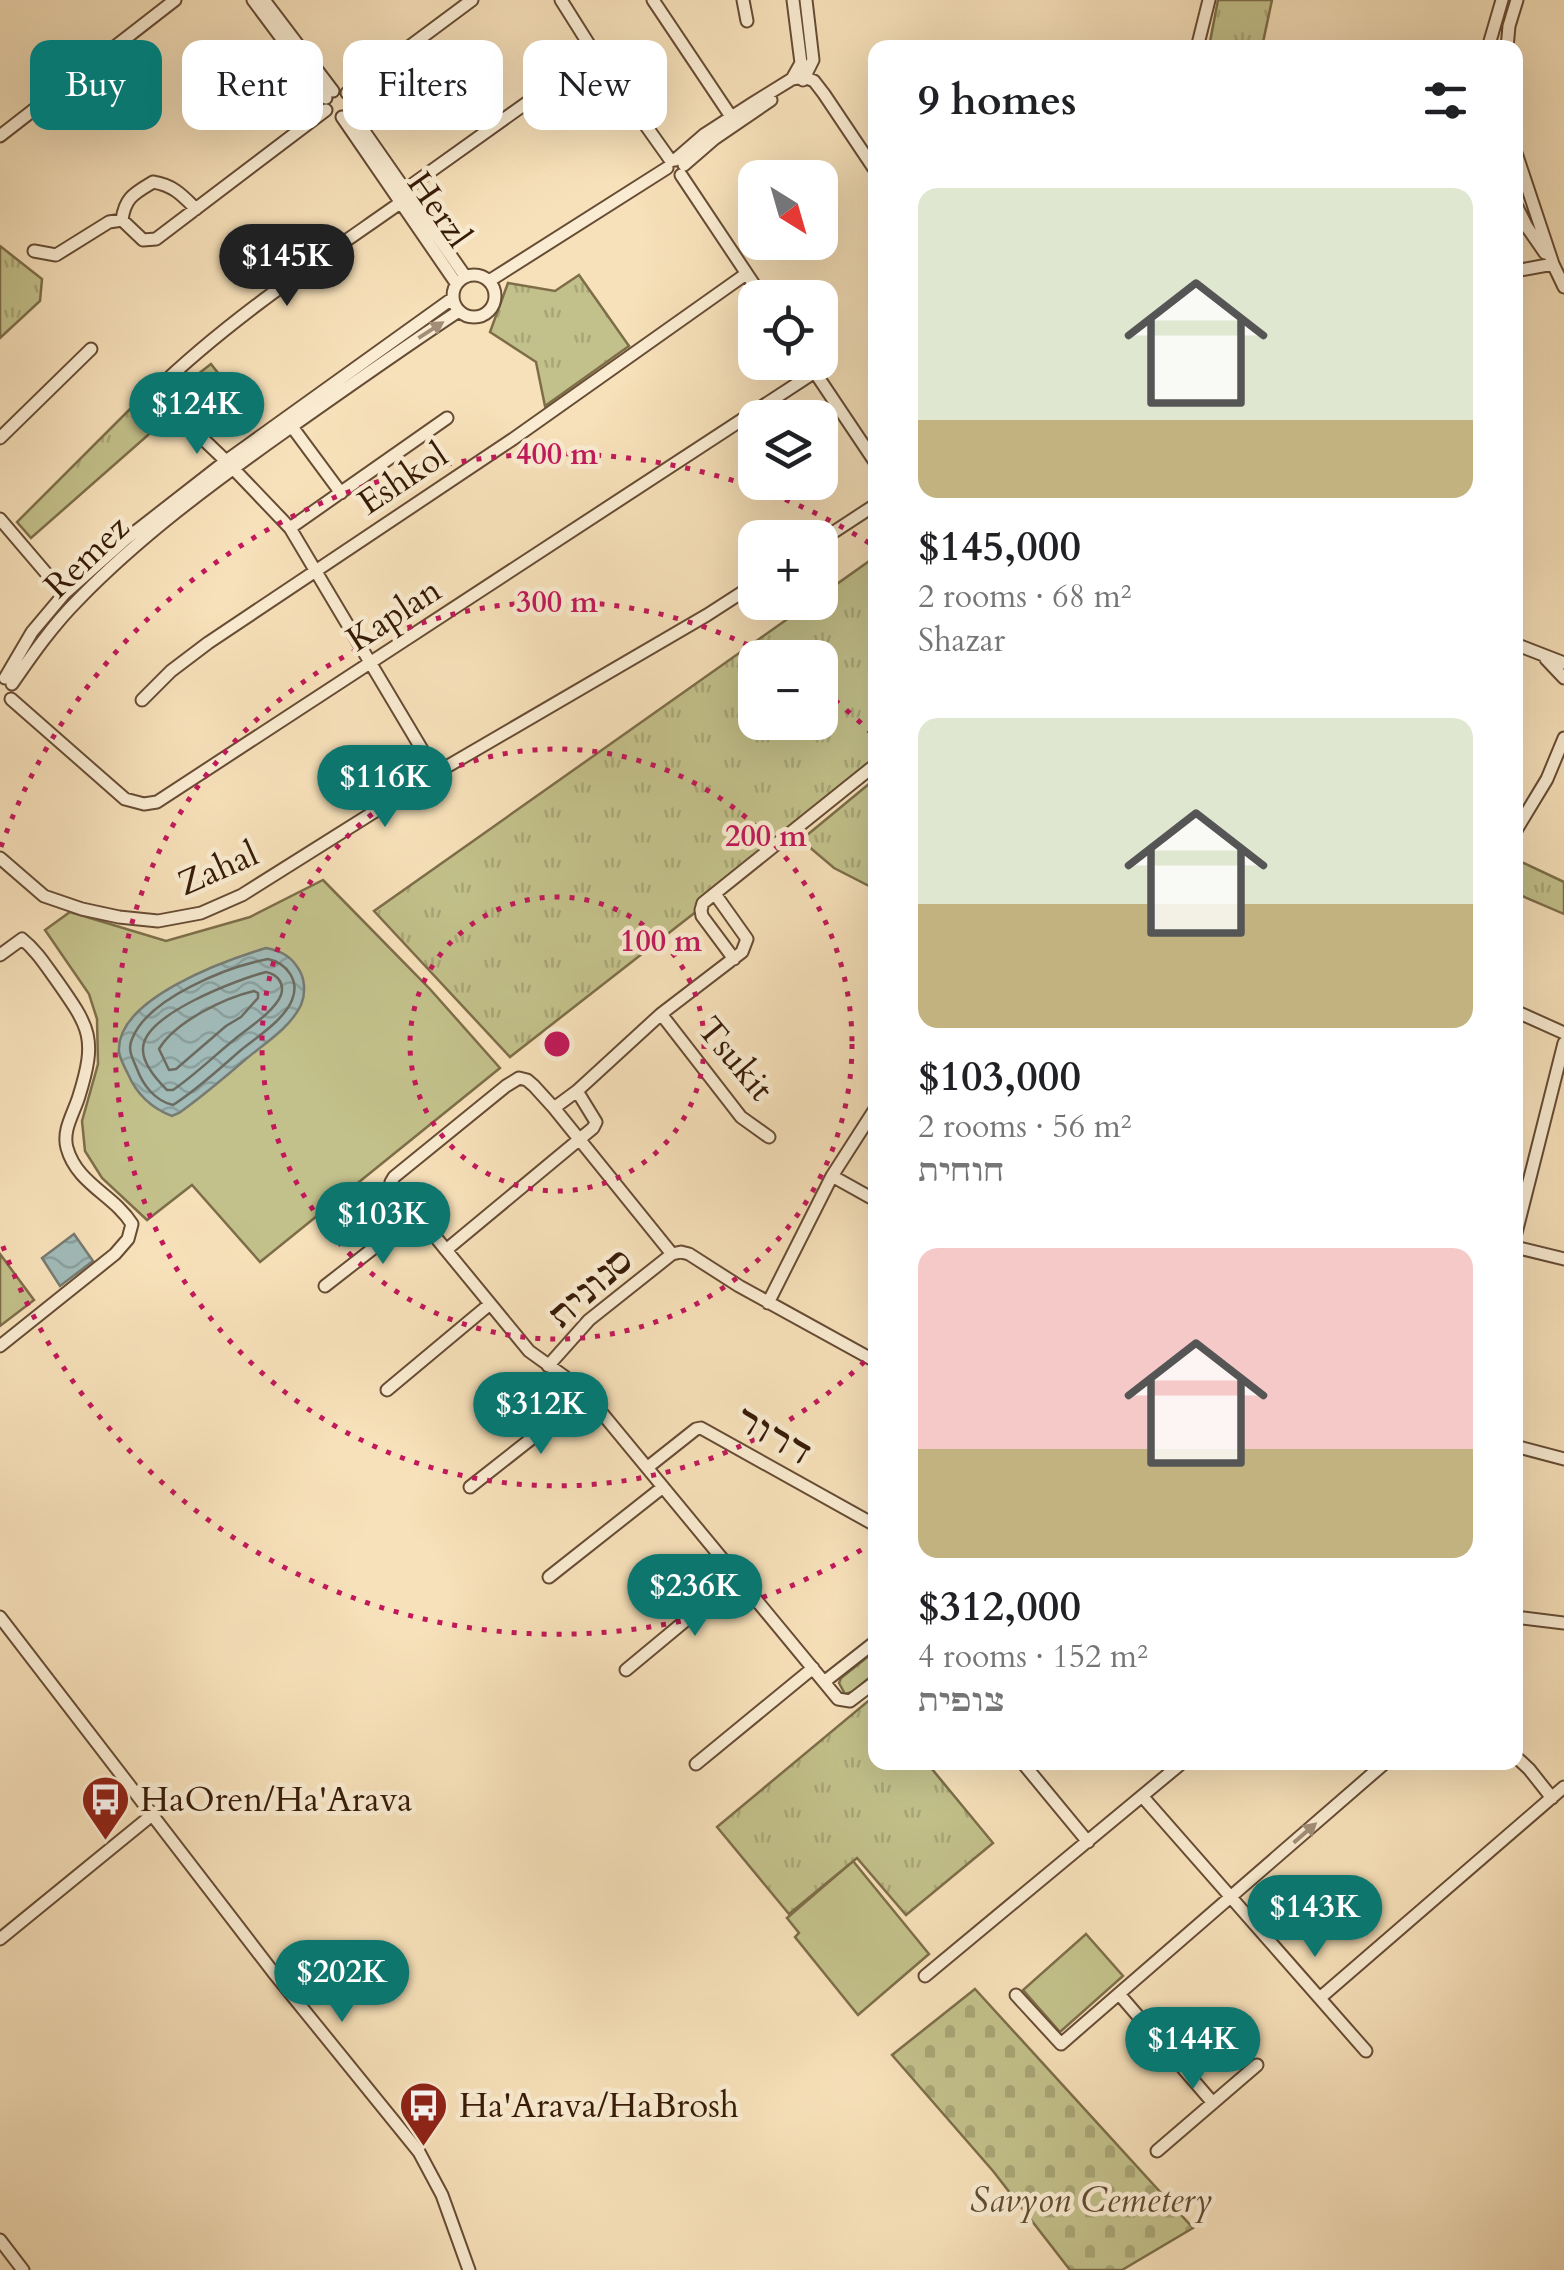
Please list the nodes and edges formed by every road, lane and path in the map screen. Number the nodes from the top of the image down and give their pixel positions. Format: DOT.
graph roads {
  1 [pos="175,0"];
  2 [pos="253,0"];
  3 [pos="264,0"];
  4 [pos="472,0"];
  5 [pos="561,0"];
  6 [pos="653,0"];
  7 [pos="744,0"];
  8 [pos="793,0"];
  9 [pos="806,0"];
  10 [pos="1209,0"];
  11 [pos="1502,0"];
  12 [pos="1517,0"];
  13 [pos="747,22"];
  14 [pos="418,40"];
  15 [pos="586,40"];
  16 [pos="1199,40"];
  17 [pos="1490,40"];
  18 [pos="1508,40"];
  19 [pos="799,80"];
  20 [pos="343,91"];
  21 [pos="328,100"];
  22 [pos="523,106"];
  23 [pos="343,114"];
  24 [pos="733,121"];
  25 [pos="356,130"];
  26 [pos="359,130"];
  27 [pos="649,130"];
  28 [pos="0,136"];
  29 [pos="868,160"];
  30 [pos="675,166"];
  31 [pos="1523,174"];
  32 [pos="406,190"];
  33 [pos="400,202"];
  34 [pos="196,209"];
  35 [pos="1523,219"];
  36 [pos="122,220"];
  37 [pos="34,251"];
  38 [pos="1553,264"];
  39 [pos="1523,270"];
  40 [pos="746,274"];
  41 [pos="461,280"];
  42 [pos="750,280"];
  43 [pos="490,281"];
  44 [pos="1564,287"];
  45 [pos="452,298"];
  46 [pos="459,312"];
  47 [pos="91,348"];
  48 [pos="793,380"];
  49 [pos="821,380"];
  50 [pos="447,418"];
  51 [pos="289,422"];
  52 [pos="0,438"];
  53 [pos="868,451"];
  54 [pos="230,464"];
  55 [pos="341,493"];
  56 [pos="868,510"];
  57 [pos="0,519"];
  58 [pos="290,528"];
  59 [pos="838,529"];
  60 [pos="316,570"];
  61 [pos="64,594"];
  62 [pos="738,595"];
  63 [pos="1523,647"];
  64 [pos="1539,654"];
  65 [pos="370,663"];
  66 [pos="1564,664"];
  67 [pos="1564,678"];
  68 [pos="6,679"];
  69 [pos="142,700"];
  70 [pos="6,702"];
  71 [pos="1564,738"];
  72 [pos="868,771"];
  73 [pos="436,773"];
  74 [pos="1523,818"];
  75 [pos="0,858"];
  76 [pos="714,894"];
  77 [pos="0,955"];
  78 [pos="734,959"];
  79 [pos="661,1014"];
  80 [pos="1523,1015"];
  81 [pos="1564,1032"];
  82 [pos="1564,1042"];
  83 [pos="577,1091"];
  84 [pos="554,1108"];
  85 [pos="868,1120"];
  86 [pos="769,1137"];
  87 [pos="578,1140"];
  88 [pos="832,1176"];
  89 [pos="868,1196"];
  90 [pos="1523,1206"];
  91 [pos="416,1215"];
  92 [pos="1523,1249"];
  93 [pos="446,1250"];
  94 [pos="672,1254"];
  95 [pos="1564,1259"];
  96 [pos="325,1286"];
  97 [pos="768,1303"];
  98 [pos="490,1304"];
  99 [pos="0,1346"];
  100 [pos="868,1357"];
  101 [pos="548,1366"];
  102 [pos="387,1390"];
  103 [pos="587,1395"];
  104 [pos="1523,1448"];
  105 [pos="1564,1459"];
  106 [pos="648,1467"];
  107 [pos="663,1487"];
  108 [pos="470,1488"];
  109 [pos="868,1521"];
  110 [pos="549,1577"];
  111 [pos="738,1577"];
  112 [pos="0,1617"];
  113 [pos="1523,1619"];
  114 [pos="1564,1622"];
  115 [pos="868,1647"];
  116 [pos="813,1668"];
  117 [pos="626,1670"];
  118 [pos="824,1682"];
  119 [pos="868,1687"];
  120 [pos="1523,1763"];
  121 [pos="696,1764"];
  122 [pos="1029,1770"];
  123 [pos="1174,1770"];
  124 [pos="1377,1770"];
  125 [pos="1564,1787"];
  126 [pos="1142,1796"];
  127 [pos="1552,1798"];
  128 [pos="152,1814"];
  129 [pos="1088,1842"];
  130 [pos="1231,1897"];
  131 [pos="0,1939"];
  132 [pos="926,1976"];
  133 [pos="1119,1994"];
  134 [pos="1016,1995"];
  135 [pos="1321,1997"];
  136 [pos="1366,2051"];
  137 [pos="1257,2064"];
  138 [pos="1212,2103"];
  139 [pos="1157,2151"];
  140 [pos="0,2240"];
  141 [pos="23,2270"];
  142 [pos="469,2270"];
  1 -- 28 [label="street"];
  2 -- 21 [label="street"];
  3 -- 21 [label="street"];
  4 -- 14 [label="street"];
  5 -- 15 [label="street"];
  6 -- 24 [label="street"];
  7 -- 13 [label="street"];
  8 -- 19 [label="street"];
  9 -- 19 [label="street"];
  10 -- 16 [label="street"];
  11 -- 17 [label="street"];
  12 -- 18 [label="street"];
  19 -- 24 [label="street"];
  19 -- 29 [label="street"];
  20 -- 21 [label="street"];
  21 -- 23 [label="street"];
  21 -- 34 [label="street"];
  22 -- 32 [label="street"];
  24 -- 30 [label="street"];
  25 -- 33 [label="street, Herzl"];
  26 -- 32 [label="street, Herzl"];
  27 -- 30 [label="street"];
  30 -- 40 [label="street"];
  30 -- 43 [label="street"];
  31 -- 38 [label="street"];
  32 -- 41 [label="street, Herzl"];
  33 -- 41 [label="street, Herzl"];
  33 -- 54 [label="street"];
  34 -- 36 [label="street"];
  34 -- 36 [label="street"];
  35 -- 38 [label="street"];
  36 -- 37 [label="street"];
  38 -- 39 [label="street"];
  38 -- 44 [label="street"];
  40 -- 42 [label="street"];
  40 -- 60 [label="street, Eshkol"];
  41 -- 43 [label="street"];
  41 -- 45 [label="street"];
  43 -- 46 [label="street"];
  45 -- 46 [label="street"];
  45 -- 51 [label="street, Remez"];
  51 -- 46 [label="street, Remez, one-way"];
  47 -- 52 [label="street"];
  48 -- 65 [label="street, Kaplan"];
  49 -- 53 [label="street"];
  50 -- 55 [label="street"];
  51 -- 54 [label="street, Remez"];
  51 -- 55 [label="street"];
  54 -- 58 [label="street"];
  54 -- 61 [label="street, Remez"];
  54 -- 68 [label="street, Remez"];
  55 -- 58 [label="street"];
  56 -- 59 [label="street"];
  57 -- 61 [label="street"];
  58 -- 60 [label="street"];
  60 -- 65 [label="street"];
  60 -- 69 [label="street, Eshkol"];
  61 -- 68 [label="street, Remez"];
  62 -- 73 [label="street, Zahal"];
  63 -- 64 [label="street"];
  64 -- 66 [label="street"];
  64 -- 67 [label="street"];
  65 -- 70 [label="street, Kaplan"];
  65 -- 73 [label="street"];
  68 -- 70 [label="street"];
  71 -- 74 [label="street"];
  72 -- 76 [label="street"];
  73 -- 75 [label="street, Zahal"];
  76 -- 78 [label="street"];
  76 -- 78 [label="street"];
  77 -- 99 [label="street"];
  78 -- 79 [label="street"];
  79 -- 83 [label="street"];
  79 -- 86 [label="street, Tsukit"];
  80 -- 81 [label="street"];
  82 -- 90 [label="street"];
  83 -- 84 [label="street"];
  83 -- 87 [label="street"];
  84 -- 87 [label="street"];
  84 -- 91 [label="street"];
  85 -- 88 [label="street"];
  87 -- 93 [label="street"];
  87 -- 94 [label="street"];
  88 -- 89 [label="street"];
  88 -- 97 [label="street"];
  91 -- 93 [label="street"];
  91 -- 96 [label="street"];
  92 -- 95 [label="street"];
  93 -- 98 [label="street"];
  94 -- 97 [label="street"];
  94 -- 101 [label="street, סנונית"];
  97 -- 100 [label="street"];
  98 -- 101 [label="street"];
  98 -- 102 [label="street"];
  101 -- 103 [label="street"];
  103 -- 106 [label="street"];
  103 -- 108 [label="street"];
  104 -- 105 [label="street"];
  106 -- 107 [label="street"];
  106 -- 109 [label="street, דרור"];
  107 -- 110 [label="street"];
  107 -- 111 [label="street"];
  111 -- 116 [label="street"];
  111 -- 117 [label="street"];
  112 -- 128 [label="street"];
  113 -- 114 [label="street"];
  115 -- 118 [label="street"];
  116 -- 118 [label="street"];
  116 -- 121 [label="street"];
  118 -- 119 [label="street"];
  120 -- 127 [label="street"];
  122 -- 129 [label="street"];
  123 -- 126 [label="street"];
  130 -- 124 [label="street, one-way"];
  125 -- 127 [label="street"];
  126 -- 129 [label="street"];
  126 -- 130 [label="street"];
  127 -- 135 [label="street"];
  128 -- 131 [label="street"];
  128 -- 142 [label="street"];
  129 -- 132 [label="street"];
  130 -- 133 [label="street"];
  130 -- 135 [label="street"];
  133 -- 134 [label="street"];
  133 -- 138 [label="street"];
  135 -- 136 [label="street"];
  137 -- 138 [label="street"];
  138 -- 139 [label="street"];
  140 -- 141 [label="street"];
}
